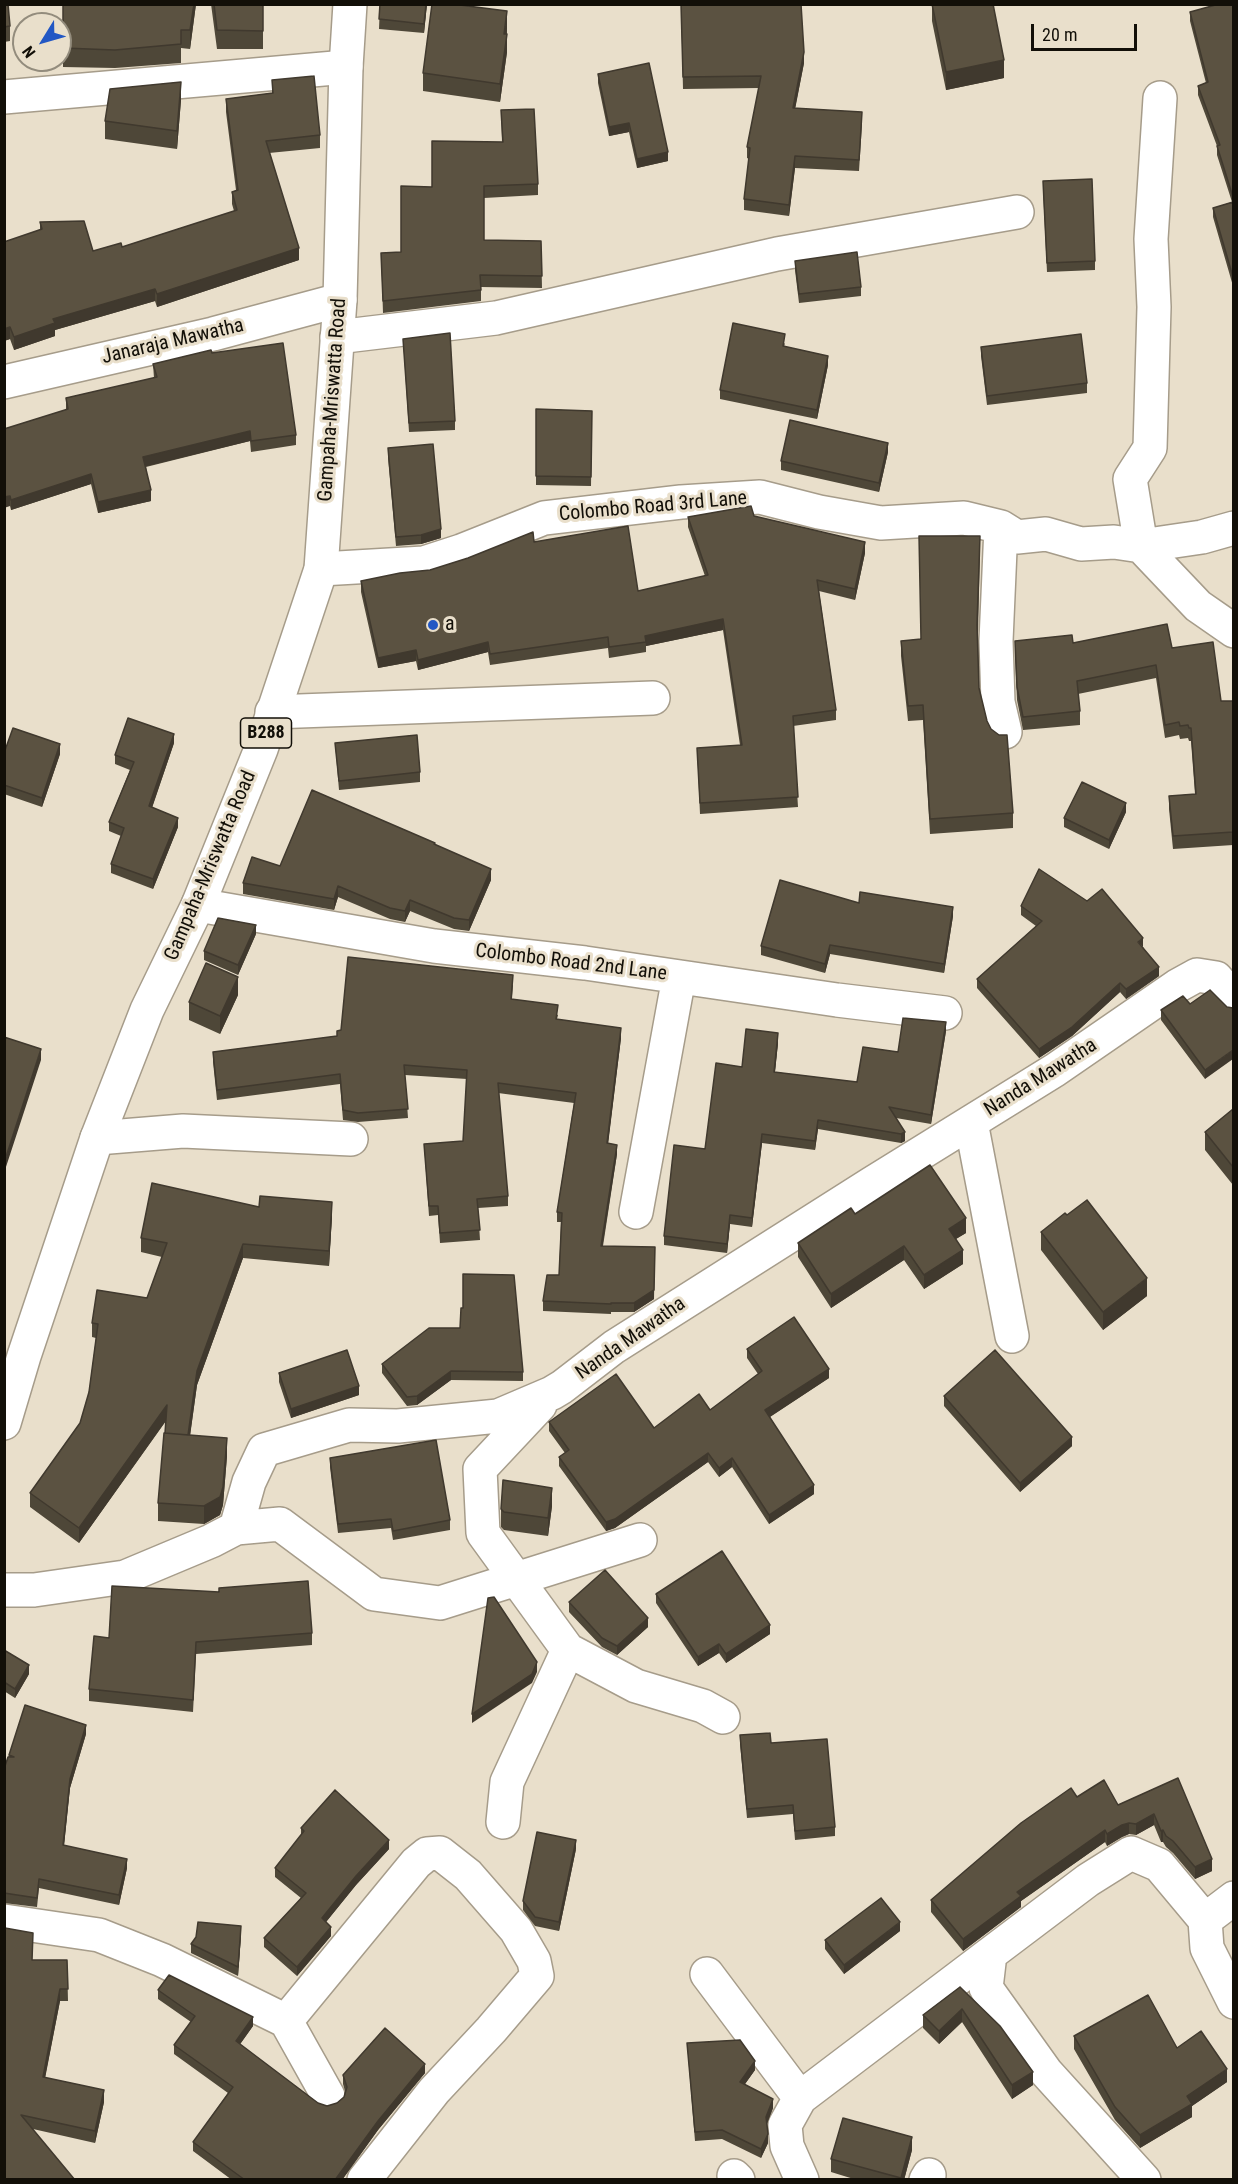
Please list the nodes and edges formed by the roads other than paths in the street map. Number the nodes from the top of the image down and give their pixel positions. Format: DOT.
graph roads {
  1 [pos="350,4"];
  2 [pos="346,67"];
  3 [pos="4,96"];
  4 [pos="1160,98"];
  5 [pos="1017,212"];
  6 [pos="340,300"];
  7 [pos="337,337"];
  8 [pos="4,382"];
  9 [pos="1001,527"];
  10 [pos="1233,528"];
  11 [pos="1141,546"];
  12 [pos="321,569"];
  13 [pos="1233,631"];
  14 [pos="653,698"];
  15 [pos="272,712"];
  16 [pos="1005,732"];
  17 [pos="198,905"];
  18 [pos="679,977"];
  19 [pos="1233,999"];
  20 [pos="945,1012"];
  21 [pos="971,1122"];
  22 [pos="97,1138"];
  23 [pos="351,1139"];
  24 [pos="636,1212"];
  25 [pos="1012,1336"];
  26 [pos="552,1393"];
  27 [pos="4,1423"];
  28 [pos="236,1528"];
  29 [pos="640,1540"];
  30 [pos="517,1579"];
  31 [pos="4,1590"];
  32 [pos="568,1650"];
  33 [pos="723,1717"];
  34 [pos="503,1822"];
  35 [pos="1233,1898"];
  36 [pos="4,1920"];
  37 [pos="1205,1920"];
  38 [pos="990,1954"];
  39 [pos="706,1974"];
  40 [pos="1233,2002"];
  41 [pos="286,2021"];
  42 [pos="328,2096"];
  43 [pos="800,2098"];
  44 [pos="364,2180"];
  45 [pos="802,2180"];
  46 [pos="1144,2180"];
  1 -- 2 [label="street, Gampaha-Mriswatta Road / B288"];
  2 -- 3 [label="street"];
  2 -- 6 [label="street, Gampaha-Mriswatta Road / B288"];
  4 -- 11 [label="street"];
  5 -- 7 [label="street"];
  6 -- 7 [label="street, Gampaha-Mriswatta Road / B288"];
  6 -- 8 [label="street, Janaraja Mawatha"];
  7 -- 12 [label="street, Gampaha-Mriswatta Road / B288"];
  9 -- 11 [label="street, Colombo Road 3rd Lane"];
  9 -- 12 [label="street, Colombo Road 3rd Lane"];
  9 -- 16 [label="street"];
  10 -- 11 [label="street, Colombo Road 3rd Lane"];
  11 -- 13 [label="street"];
  12 -- 15 [label="street, Gampaha-Mriswatta Road / B288"];
  14 -- 15 [label="street"];
  15 -- 17 [label="street, Gampaha-Mriswatta Road / B288"];
  17 -- 18 [label="street, Colombo Road 2nd Lane"];
  17 -- 22 [label="street, Gampaha-Mriswatta Road / B288"];
  18 -- 20 [label="street, Colombo Road 2nd Lane"];
  18 -- 24 [label="street"];
  19 -- 21 [label="street, Nanda Mawatha"];
  21 -- 25 [label="street"];
  21 -- 26 [label="street, Nanda Mawatha"];
  22 -- 23 [label="street"];
  22 -- 27 [label="street, Gampaha-Mriswatta Road / B288"];
  26 -- 28 [label="street, Nanda Mawatha"];
  26 -- 30 [label="street"];
  28 -- 30 [label="street"];
  28 -- 31 [label="street"];
  29 -- 30 [label="street"];
  30 -- 32 [label="street"];
  32 -- 33 [label="street"];
  32 -- 34 [label="street"];
  35 -- 37 [label="street"];
  36 -- 41 [label="street"];
  37 -- 38 [label="street"];
  37 -- 40 [label="street"];
  38 -- 43 [label="street"];
  38 -- 46 [label="street"];
  39 -- 43 [label="street"];
  41 -- 42 [label="street"];
  41 -- 44 [label="street"];
  43 -- 45 [label="street"];
}
